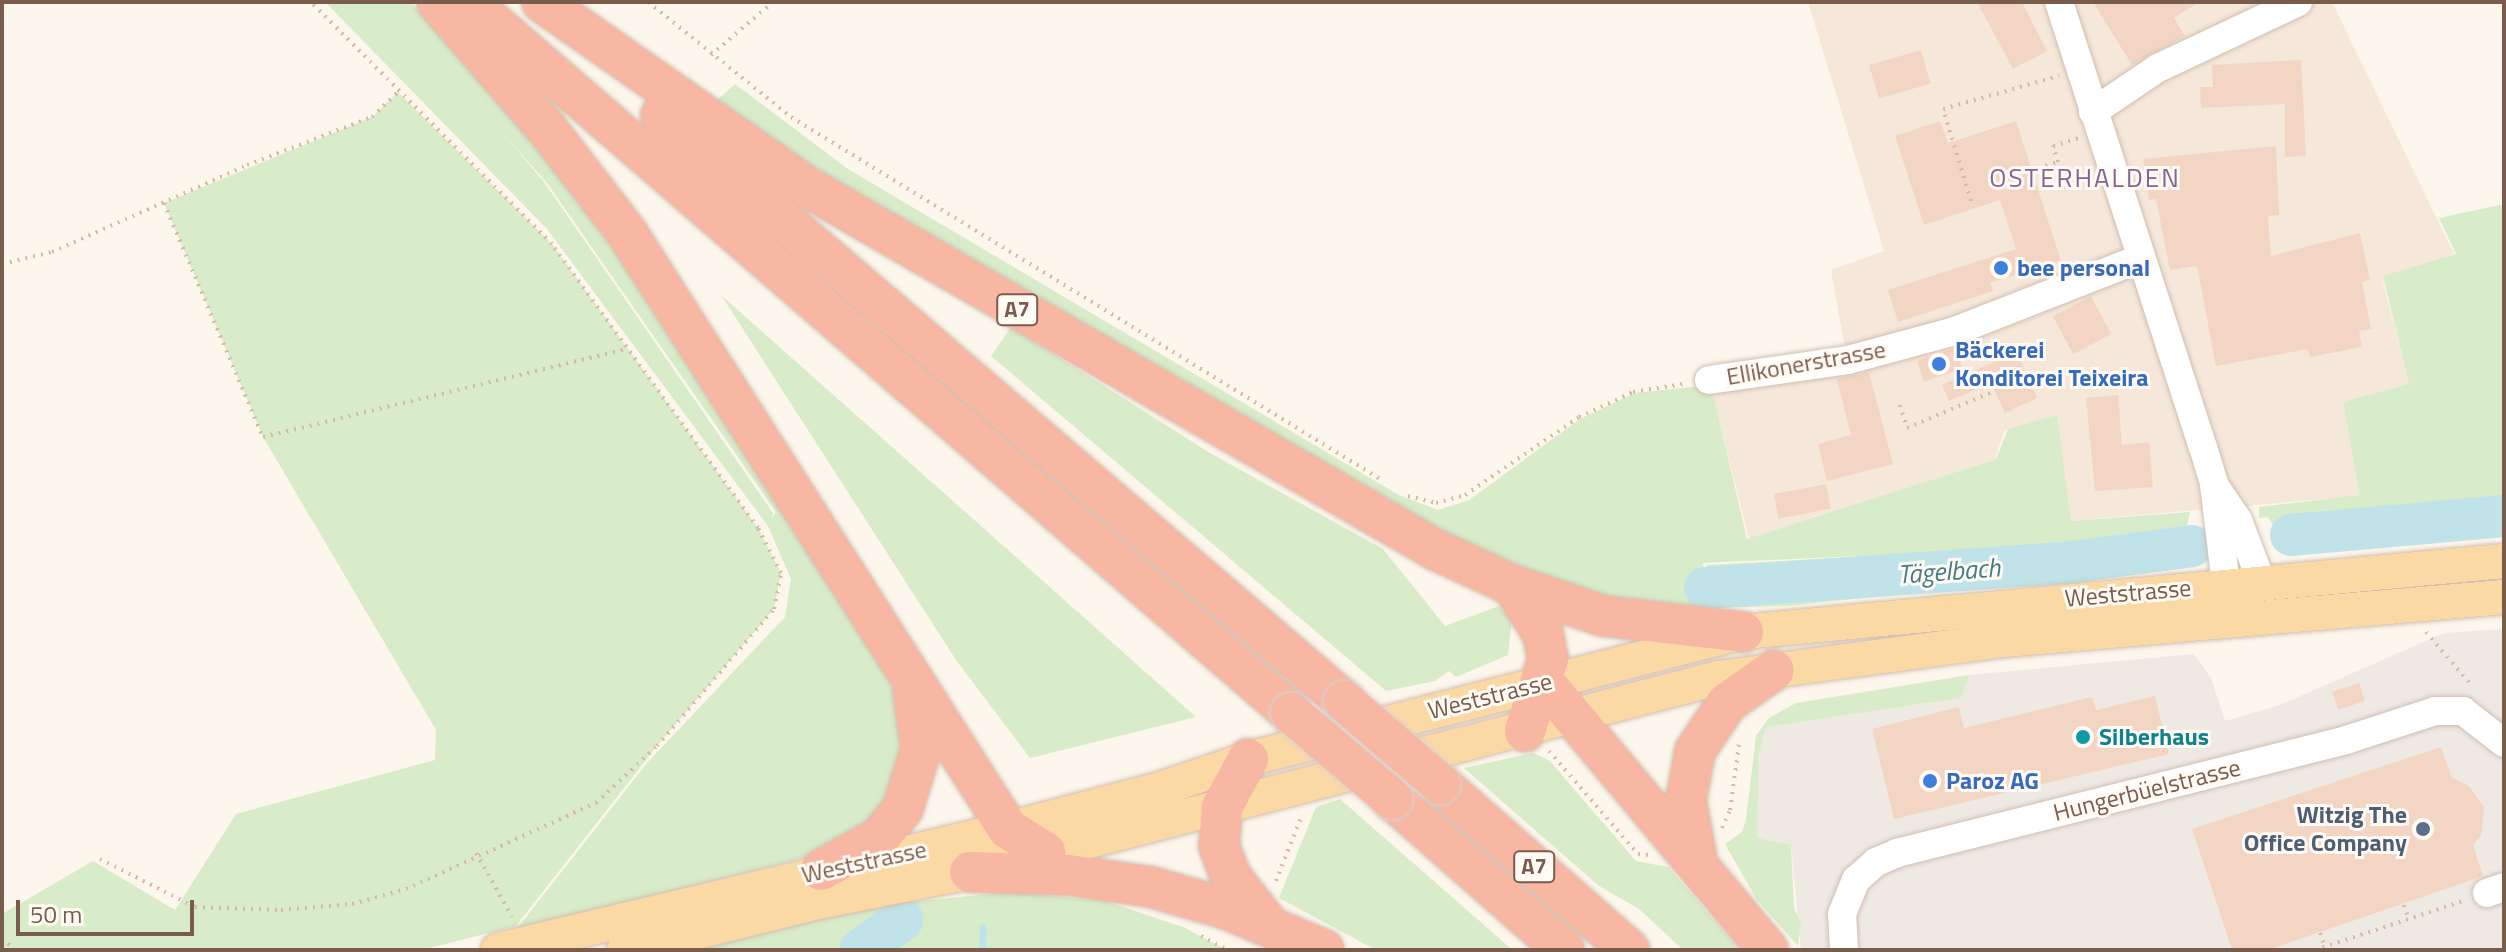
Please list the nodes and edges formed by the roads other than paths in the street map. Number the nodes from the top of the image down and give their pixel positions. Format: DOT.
graph roads {
  1 [pos="437,2"];
  2 [pos="469,2"];
  3 [pos="532,2"];
  4 [pos="542,2"];
  5 [pos="2059,2"];
  6 [pos="2298,2"];
  7 [pos="2093,112"];
  8 [pos="2135,261"];
  9 [pos="1709,380"];
  10 [pos="2226,521"];
  11 [pos="2504,561"];
  12 [pos="2260,574"];
  13 [pos="2224,578"];
  14 [pos="1512,585"];
  15 [pos="2504,597"];
  16 [pos="2259,618"];
  17 [pos="1743,632"];
  18 [pos="893,645"];
  19 [pos="1774,670"];
  20 [pos="1544,682"];
  21 [pos="1571,720"];
  22 [pos="1525,731"];
  23 [pos="2504,743"];
  24 [pos="1248,759"];
  25 [pos="1222,807"];
  26 [pos="1008,829"];
  27 [pos="1706,851"];
  28 [pos="1045,852"];
  29 [pos="821,870"];
  30 [pos="970,872"];
  31 [pos="1268,924"];
  32 [pos="507,938"];
  33 [pos="624,950"];
  34 [pos="1324,950"];
  35 [pos="1564,950"];
  36 [pos="1629,950"];
  37 [pos="1768,950"];
  38 [pos="1844,950"];
  1 -- 18 [label="highway"];
  2 -- 35 [label="highway, A7, bridge"];
  3 -- 36 [label="highway, A7, bridge"];
  4 -- 14 [label="highway, A7"];
  5 -- 7 [label="street"];
  6 -- 7 [label="street"];
  7 -- 8 [label="street"];
  8 -- 9 [label="street, Ellikonerstrasse"];
  8 -- 10 [label="street"];
  10 -- 12 [label="street"];
  10 -- 13 [label="street"];
  11 -- 12 [label="main road, Weststrasse"];
  12 -- 13 [label="main road, Weststrasse"];
  13 -- 16 [label="street"];
  13 -- 17 [label="main road, Weststrasse"];
  14 -- 17 [label="highway, A7"];
  14 -- 20 [label="highway, A7"];
  15 -- 16 [label="main road, Weststrasse"];
  16 -- 19 [label="main road, Weststrasse"];
  17 -- 20 [label="main road, Weststrasse"];
  18 -- 26 [label="highway"];
  18 -- 29 [label="highway"];
  19 -- 21 [label="main road, Weststrasse"];
  19 -- 27 [label="highway"];
  20 -- 21 [label="highway"];
  20 -- 22 [label="highway, A7"];
  20 -- 24 [label="main road, Weststrasse"];
  21 -- 22 [label="main road, Weststrasse"];
  21 -- 27 [label="highway"];
  22 -- 25 [label="main road, Weststrasse"];
  23 -- 38 [label="street, Hungerbüelstrasse"];
  24 -- 25 [label="highway"];
  24 -- 26 [label="main road, Weststrasse"];
  25 -- 28 [label="main road, Weststrasse"];
  25 -- 31 [label="highway"];
  26 -- 28 [label="highway"];
  26 -- 29 [label="main road, Weststrasse"];
  27 -- 37 [label="highway"];
  28 -- 30 [label="main road, Weststrasse"];
  29 -- 32 [label="main road, Weststrasse"];
  30 -- 31 [label="highway"];
  30 -- 33 [label="main road, Weststrasse"];
  31 -- 34 [label="highway"];
}
